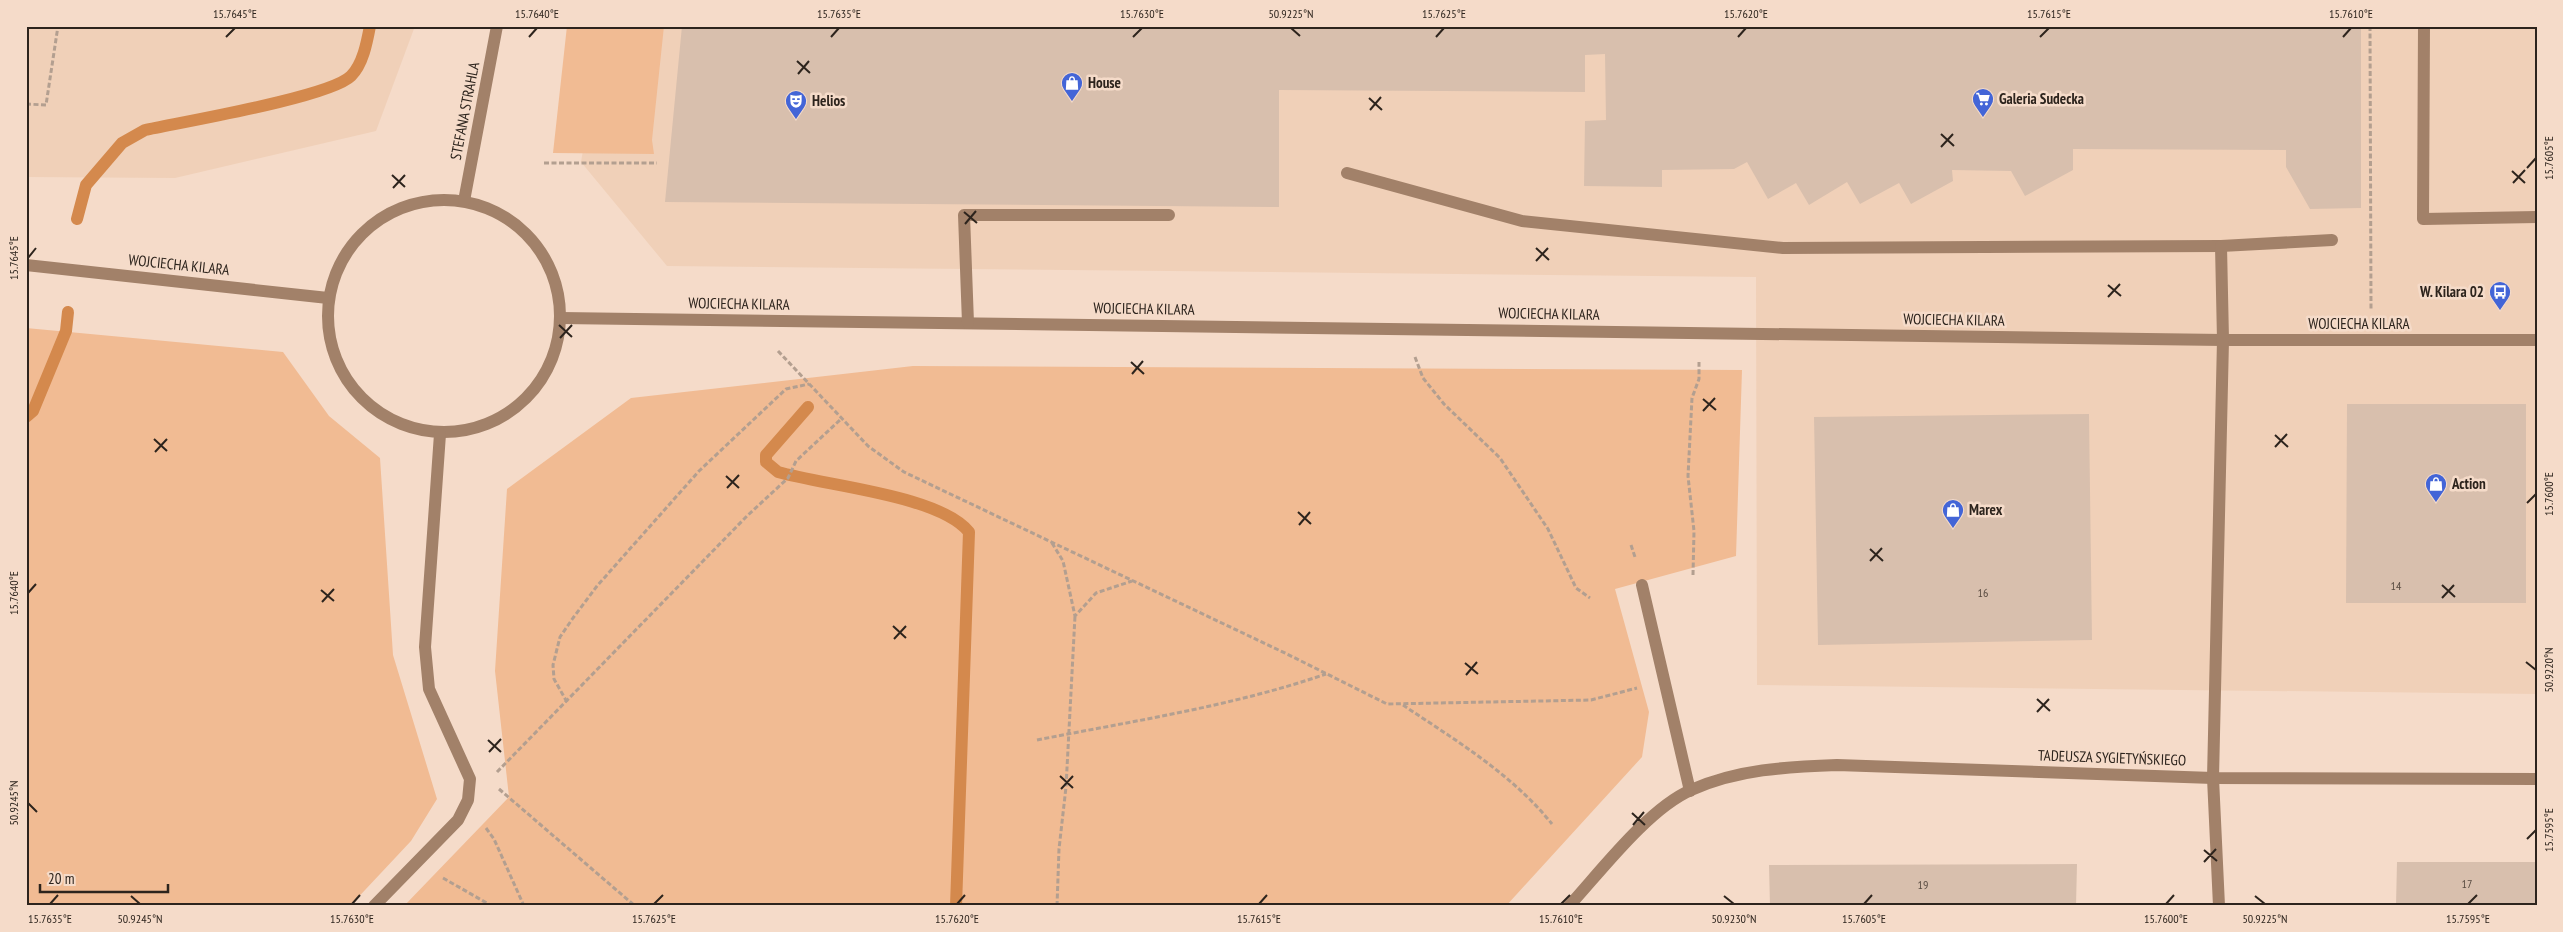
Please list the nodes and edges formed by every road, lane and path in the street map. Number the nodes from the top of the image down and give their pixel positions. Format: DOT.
graph roads {
  1 [pos="58,26"];
  2 [pos="497,26"];
  3 [pos="2370,26"];
  4 [pos="2424,26"];
  5 [pos="26,104"];
  6 [pos="657,163"];
  7 [pos="544,164"];
  8 [pos="1347,173"];
  9 [pos="464,201"];
  10 [pos="1169,214"];
  11 [pos="2537,217"];
  12 [pos="2332,240"];
  13 [pos="2221,246"];
  14 [pos="26,265"];
  15 [pos="328,298"];
  16 [pos="2371,311"];
  17 [pos="561,318"];
  18 [pos="968,323"];
  19 [pos="2223,340"];
  20 [pos="2537,340"];
  21 [pos="777,350"];
  22 [pos="1414,354"];
  23 [pos="1700,359"];
  24 [pos="809,384"];
  25 [pos="841,419"];
  26 [pos="440,434"];
  27 [pos="1052,542"];
  28 [pos="1693,575"];
  29 [pos="1132,580"];
  30 [pos="1642,585"];
  31 [pos="1590,598"];
  32 [pos="1075,616"];
  33 [pos="1327,674"];
  34 [pos="1666,681"];
  35 [pos="567,702"];
  36 [pos="1401,704"];
  37 [pos="1069,734"];
  38 [pos="1037,740"];
  39 [pos="2213,778"];
  40 [pos="2537,779"];
  41 [pos="489,780"];
  42 [pos="1690,791"];
  43 [pos="466,805"];
  44 [pos="1552,824"];
  45 [pos="416,863"];
  46 [pos="374,906"];
  47 [pos="492,906"];
  48 [pos="524,906"];
  49 [pos="635,906"];
  50 [pos="1057,906"];
  51 [pos="1570,906"];
  52 [pos="2218,906"];
  1 -- 5 [label="path"];
  2 -- 9 [label="street, STEFANA STRAHLA"];
  3 -- 16 [label="path"];
  4 -- 11 [label="street"];
  6 -- 7 [label="path"];
  8 -- 13 [label="street"];
  9 -- 15 [label="street"];
  9 -- 17 [label="street"];
  10 -- 18 [label="street"];
  12 -- 13 [label="street"];
  13 -- 19 [label="street"];
  14 -- 15 [label="street, WOJCIECHA KILARA"];
  15 -- 26 [label="street"];
  17 -- 18 [label="street, WOJCIECHA KILARA"];
  17 -- 26 [label="street"];
  18 -- 19 [label="street, WOJCIECHA KILARA"];
  19 -- 20 [label="street, WOJCIECHA KILARA"];
  19 -- 39 [label="street"];
  21 -- 24 [label="path"];
  22 -- 31 [label="path"];
  23 -- 28 [label="path"];
  24 -- 25 [label="path"];
  24 -- 35 [label="path"];
  25 -- 27 [label="path"];
  25 -- 35 [label="path"];
  26 -- 43 [label="street"];
  27 -- 29 [label="path"];
  27 -- 32 [label="path"];
  29 -- 32 [label="path"];
  29 -- 33 [label="path"];
  30 -- 34 [label="street"];
  32 -- 37 [label="path"];
  33 -- 36 [label="path"];
  33 -- 37 [label="path"];
  34 -- 36 [label="path"];
  34 -- 42 [label="street"];
  35 -- 41 [label="path"];
  36 -- 44 [label="path"];
  37 -- 38 [label="path"];
  37 -- 50 [label="path"];
  39 -- 40 [label="street, TADEUSZA SYGIETYŃSKIEGO"];
  39 -- 42 [label="street, TADEUSZA SYGIETYŃSKIEGO"];
  39 -- 52 [label="street"];
  41 -- 43 [label="path"];
  41 -- 49 [label="path"];
  42 -- 51 [label="street, TADEUSZA SYGIETYŃSKIEGO"];
  43 -- 45 [label="street"];
  43 -- 48 [label="path"];
  45 -- 46 [label="street"];
  45 -- 47 [label="path"];
}
